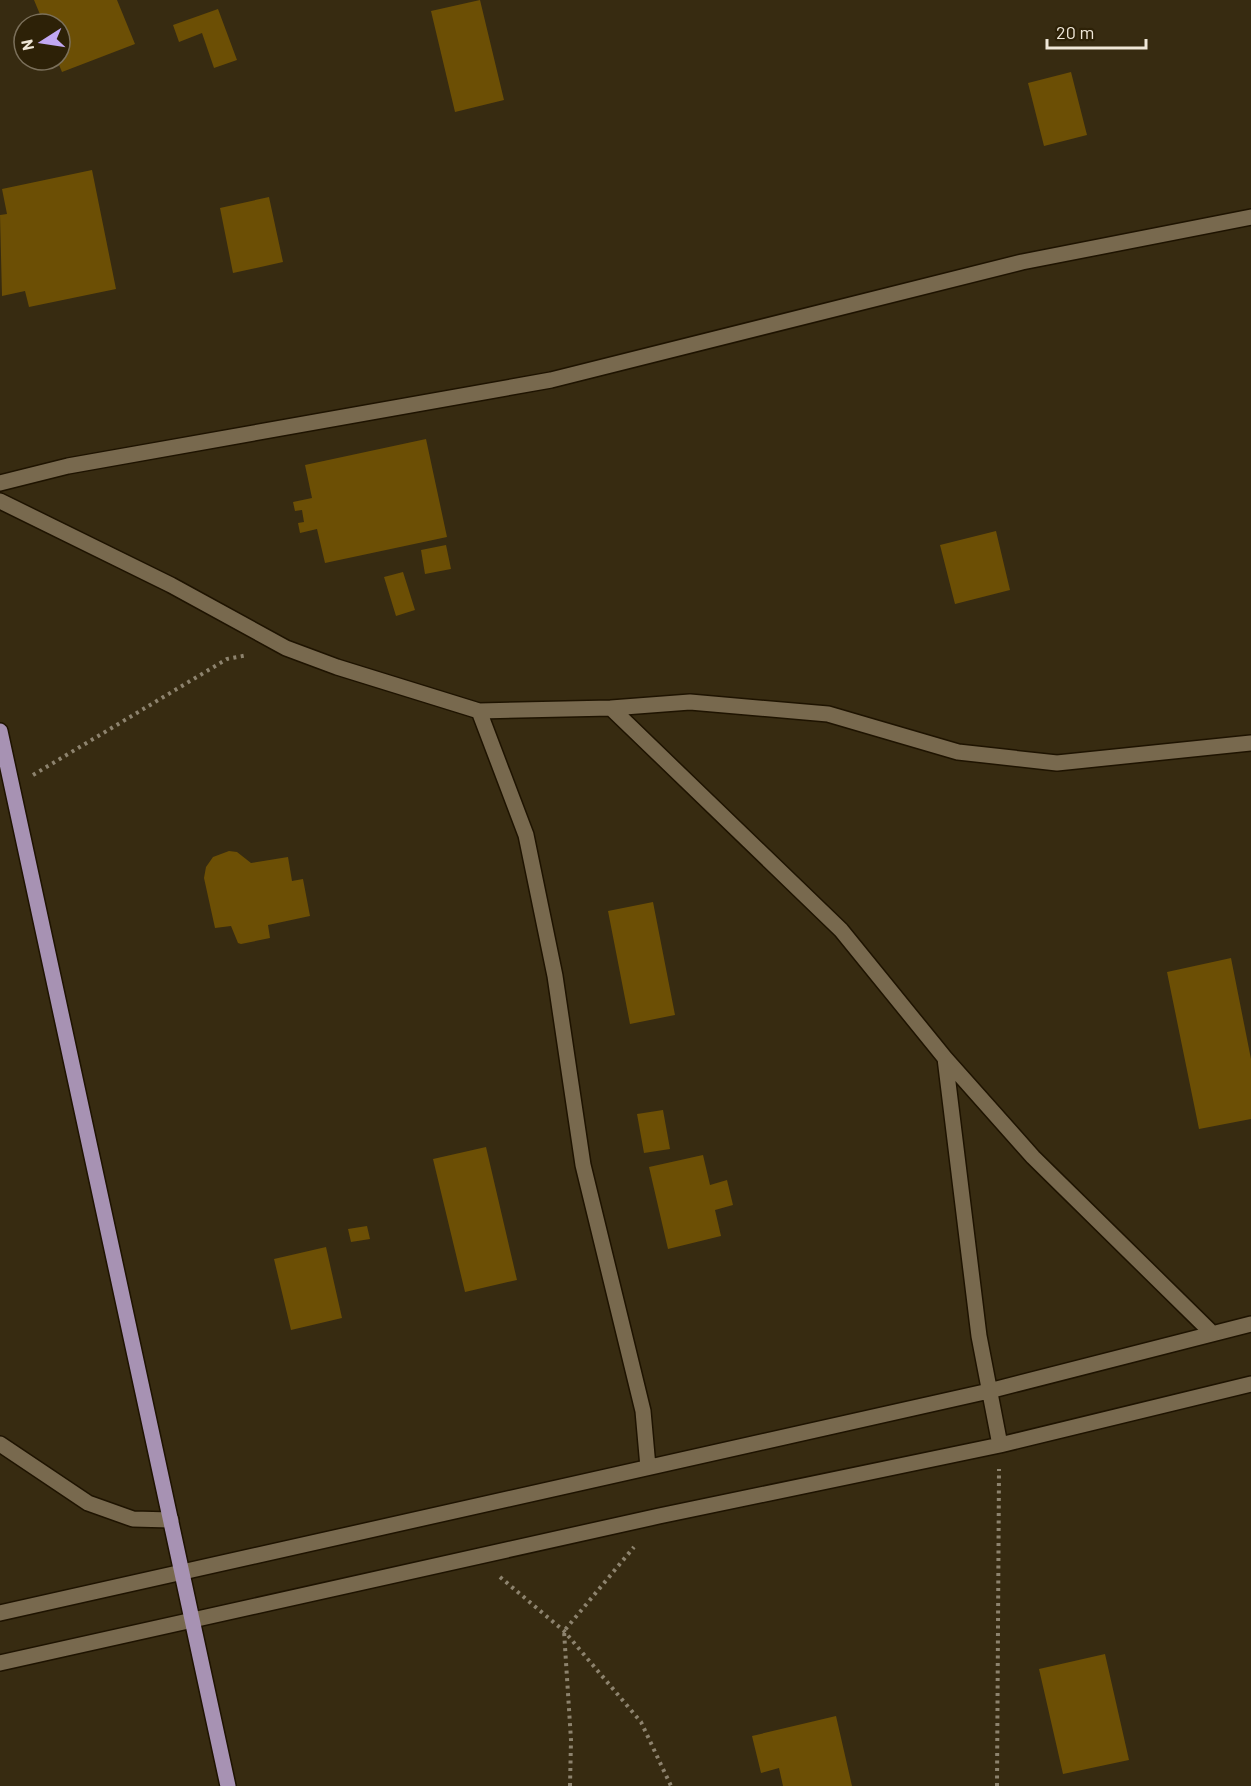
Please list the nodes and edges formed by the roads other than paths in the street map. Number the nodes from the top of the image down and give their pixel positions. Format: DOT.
graph roads {
  1 [pos="1251,217"];
  2 [pos="0,483"];
  3 [pos="0,501"];
  4 [pos="611,708"];
  5 [pos="478,711"];
  6 [pos="0,731"];
  7 [pos="1251,743"];
  8 [pos="945,1058"];
  9 [pos="1251,1324"];
  10 [pos="1212,1333"];
  11 [pos="1251,1384"];
  12 [pos="989,1390"];
  13 [pos="0,1444"];
  14 [pos="1000,1445"];
  15 [pos="648,1467"];
  16 [pos="171,1520"];
  17 [pos="183,1572"];
  18 [pos="0,1613"];
  19 [pos="193,1622"];
  20 [pos="0,1663"];
  21 [pos="228,1786"];
  1 -- 2 [label="street"];
  3 -- 5 [label="street"];
  4 -- 5 [label="street"];
  4 -- 7 [label="street"];
  4 -- 8 [label="street"];
  5 -- 15 [label="street"];
  6 -- 16 [label="main road"];
  8 -- 10 [label="street"];
  8 -- 12 [label="street"];
  9 -- 10 [label="street"];
  10 -- 12 [label="street"];
  11 -- 14 [label="street"];
  12 -- 14 [label="street"];
  12 -- 15 [label="street"];
  13 -- 16 [label="street"];
  14 -- 19 [label="street"];
  15 -- 17 [label="street"];
  16 -- 17 [label="main road"];
  17 -- 18 [label="street"];
  17 -- 19 [label="main road"];
  19 -- 20 [label="street"];
  19 -- 21 [label="main road"];
}
